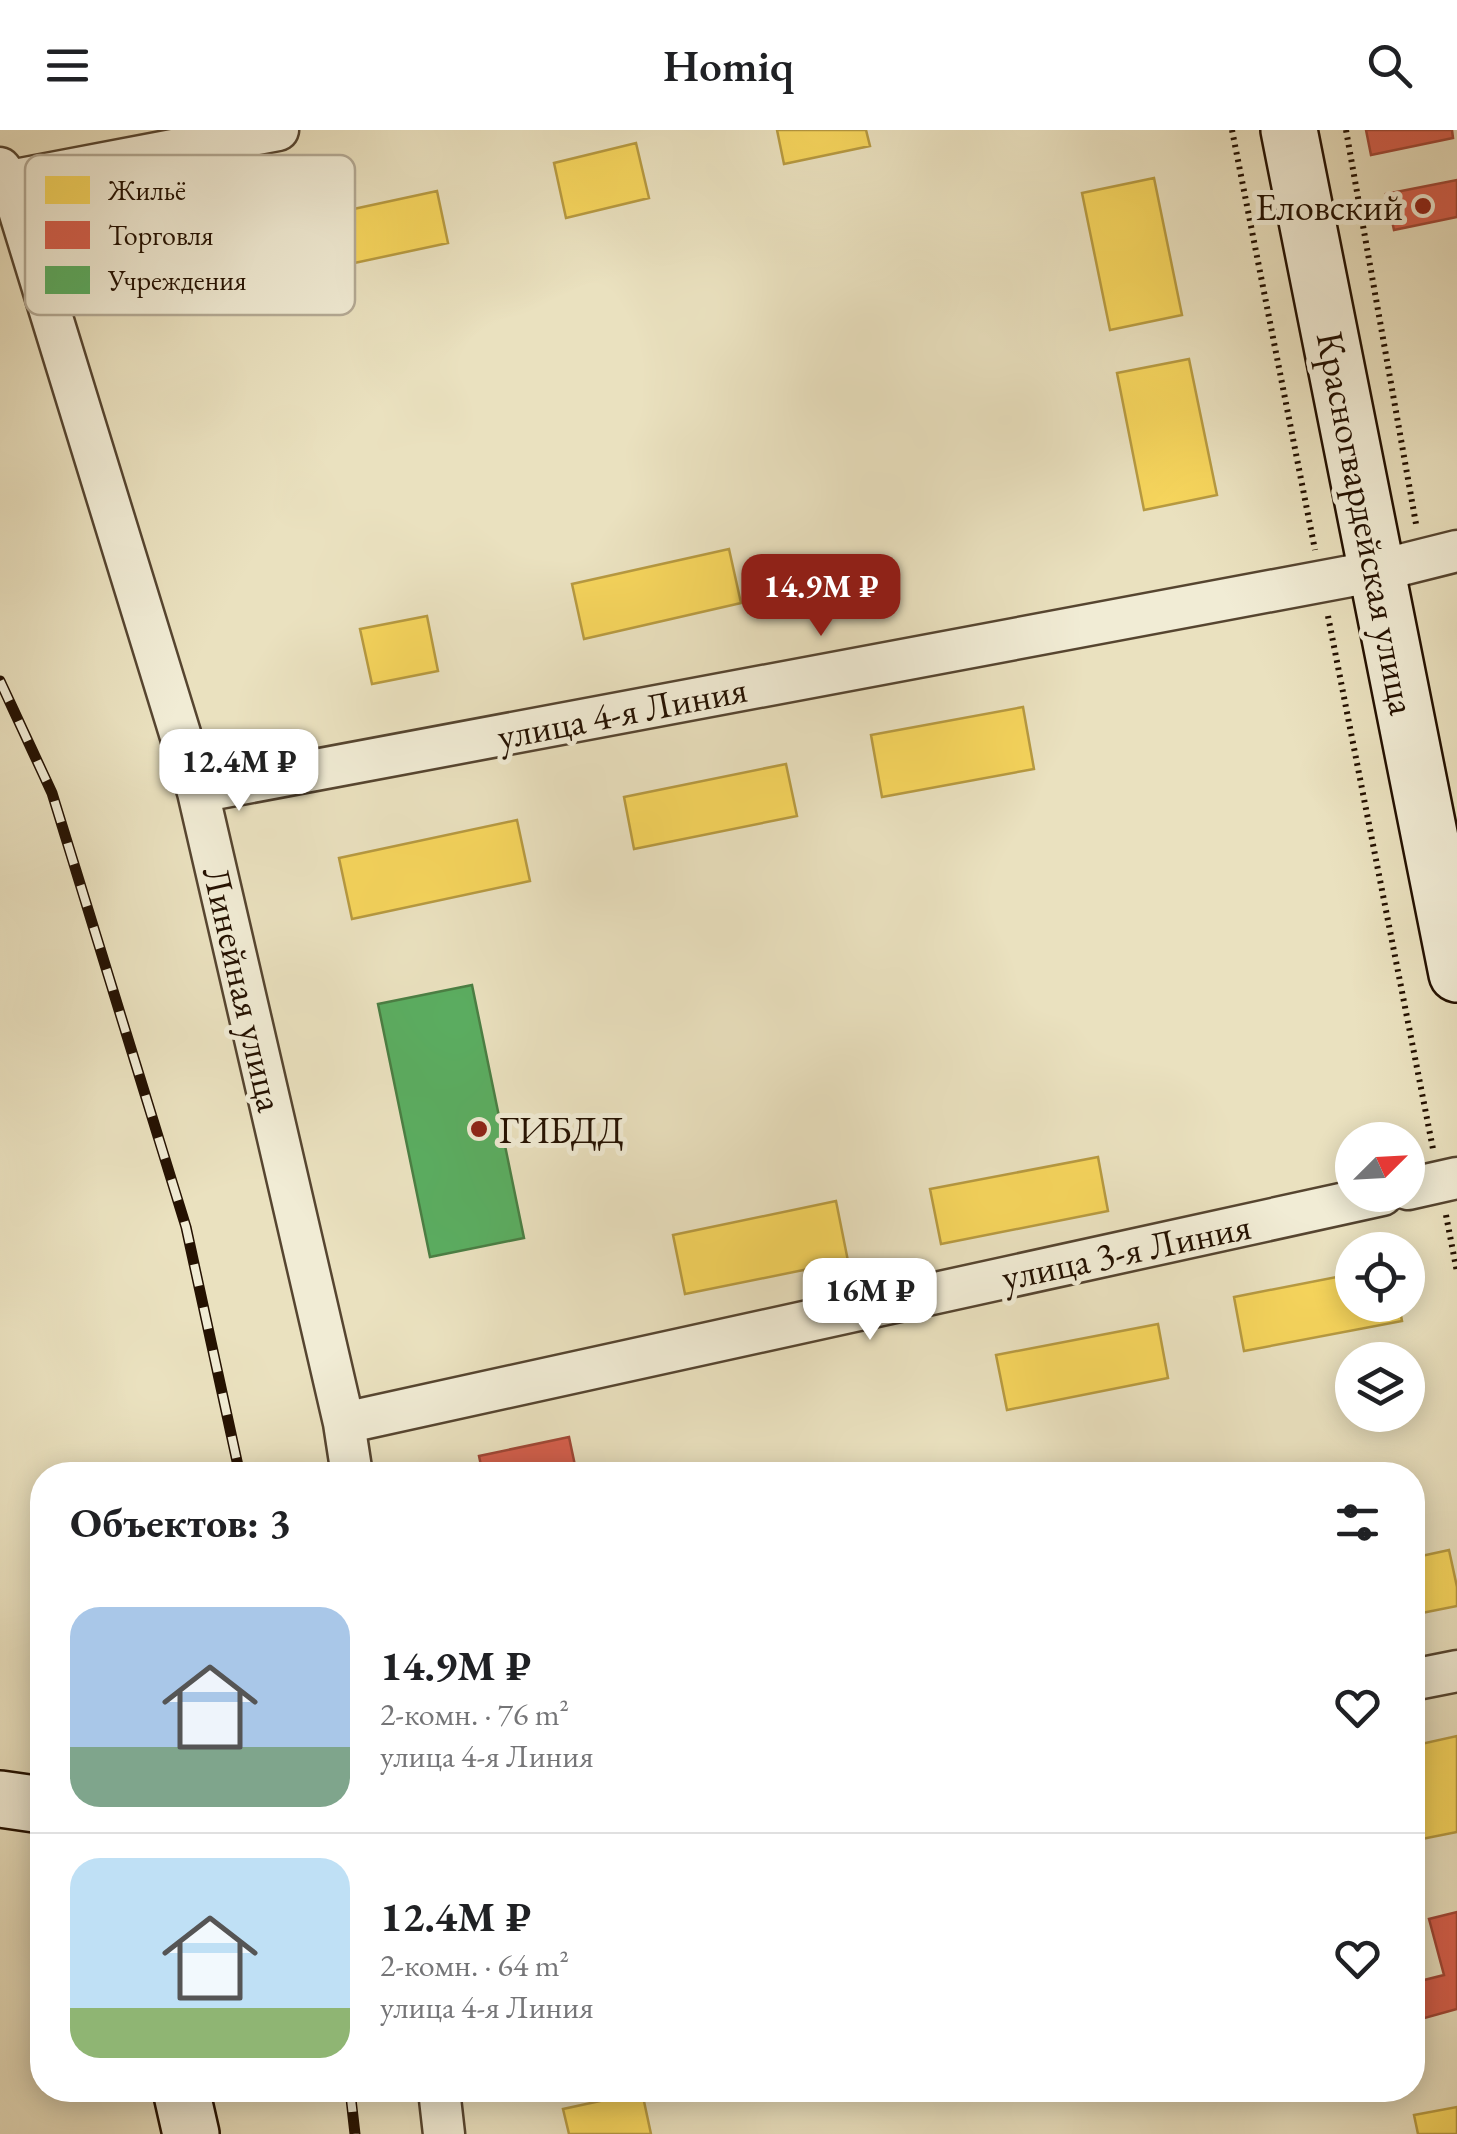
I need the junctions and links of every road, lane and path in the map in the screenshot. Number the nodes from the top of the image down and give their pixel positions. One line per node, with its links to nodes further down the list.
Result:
1 (278, 130): 5 (street)
2 (1232, 130): 10 (path)
3 (1289, 130): 9 (main road, Красногвардейская улица)
4 (1346, 130): 9 (path)
5 (123, 155)
6 (5, 174): 7 (street, Линейная улица)
7 (25, 238)
8 (49, 315): 11 (street, Линейная улица)
9 (1419, 560): 10 (street, улица 4-я Линия); 12 (main road, Красногвардейская улица)
10 (1321, 581): 11 (street, улица 4-я Линия); 13 (path)
11 (198, 792): 16 (street, Линейная улица)
12 (1457, 974)
13 (1435, 1183): 15 (path)
14 (1335, 1205): 16 (street, улица 3-я Линия)
15 (1457, 1272)
16 (344, 1423): 17 (street, Линейная улица)
17 (350, 1462)
18 (1457, 1671): 19 (street)
19 (1425, 1677)
20 (183, 2102): 22 (main road)
21 (440, 2102): 23 (street)
22 (191, 2134)
23 (444, 2134)

